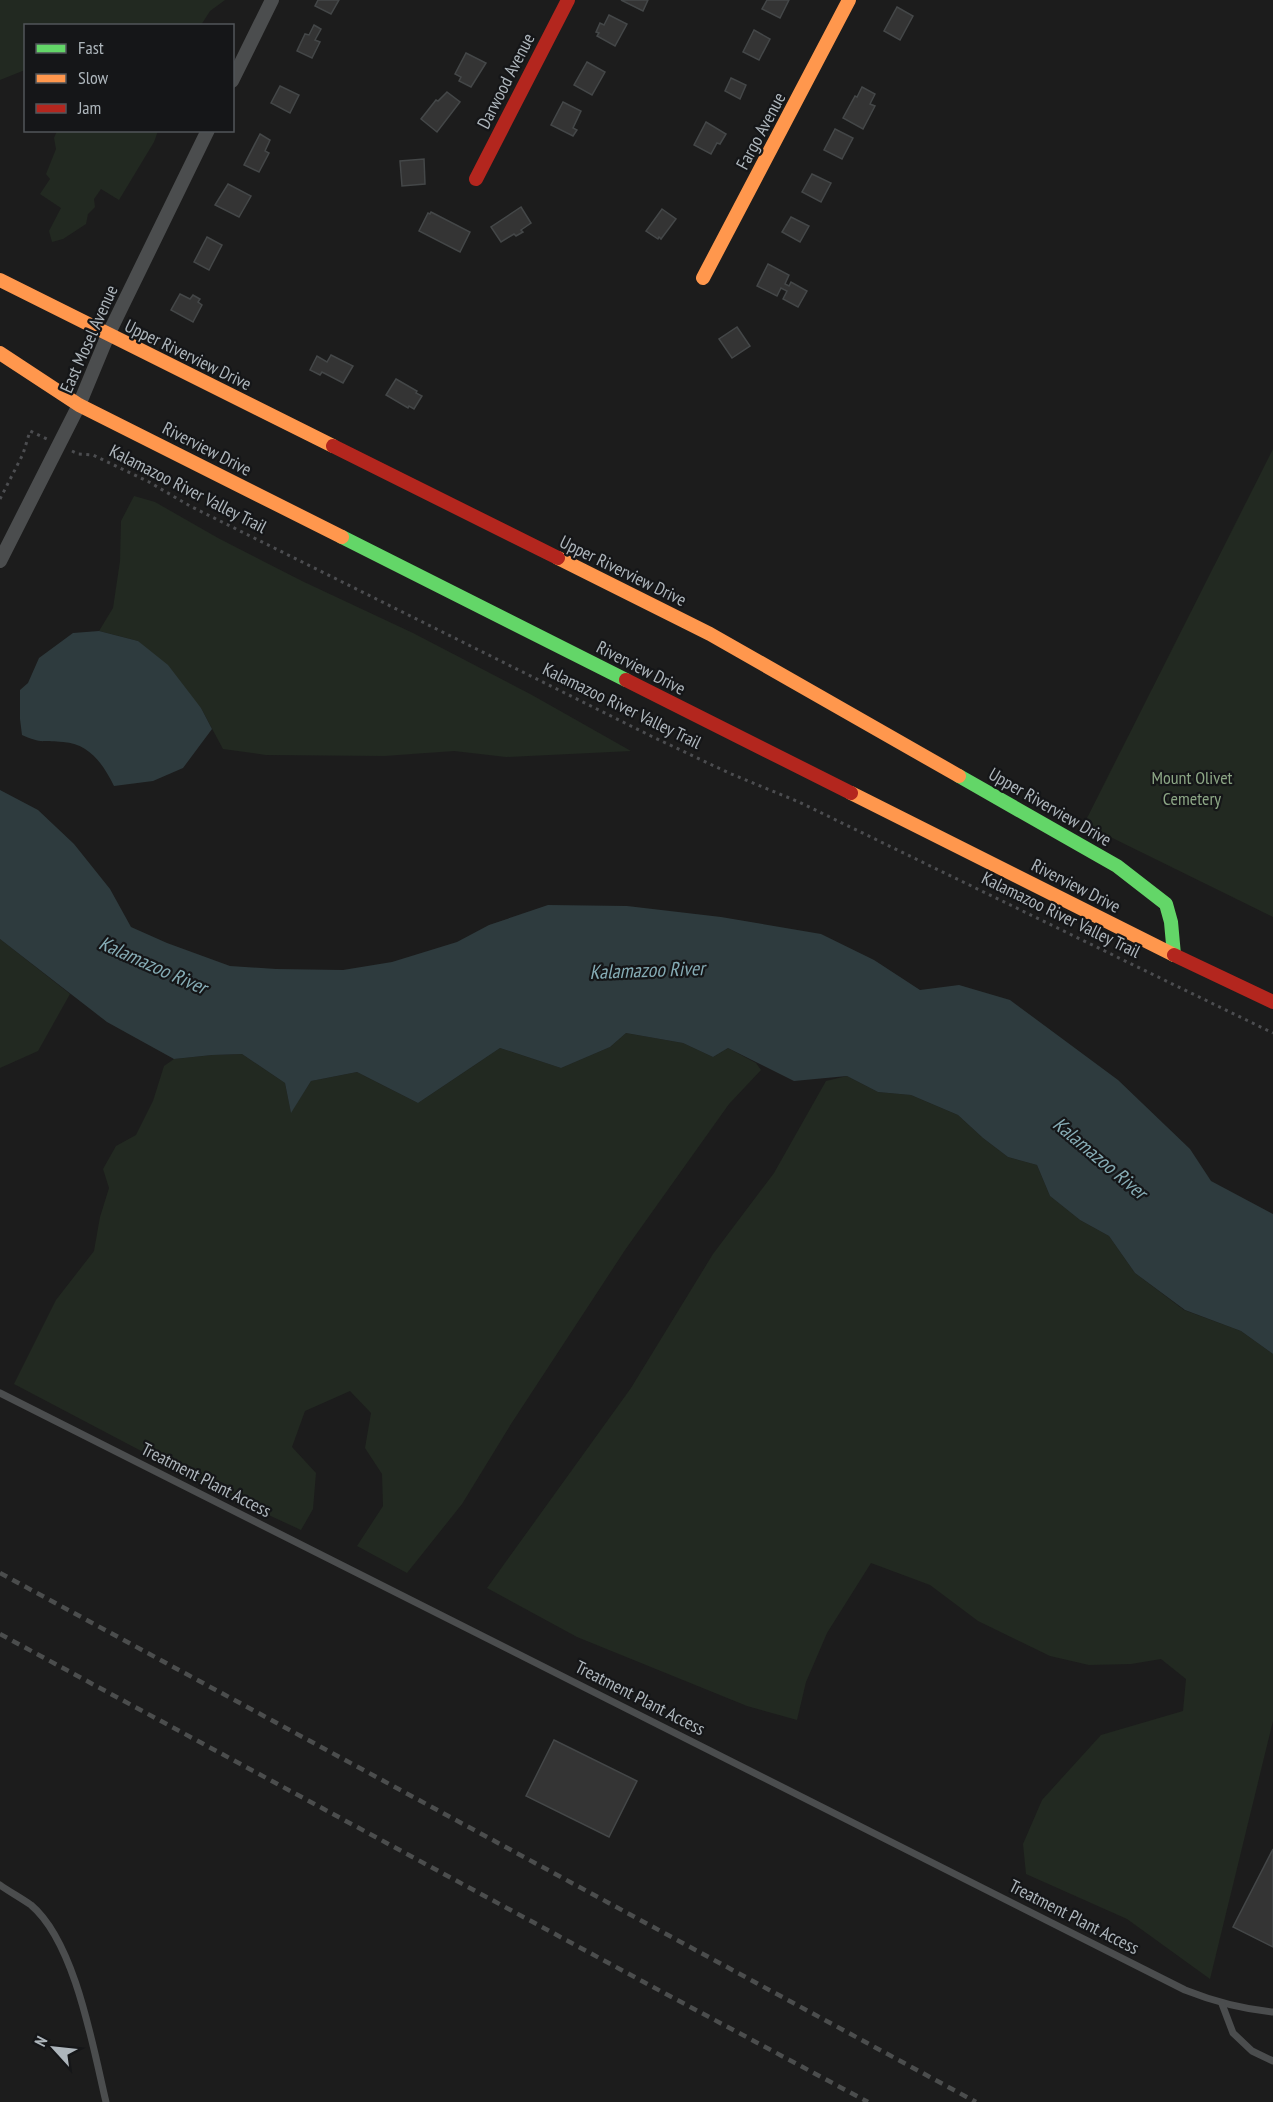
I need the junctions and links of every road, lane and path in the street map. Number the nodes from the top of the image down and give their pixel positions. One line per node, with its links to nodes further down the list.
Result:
1 (272, 0): 4 (street)
2 (568, 0): 6 (street, Darwood Avenue)
3 (849, 0): 7 (street, Fargo Avenue)
4 (234, 77)
5 (207, 132): 9 (street, East Mosel Avenue)
6 (476, 179)
7 (703, 278)
8 (0, 280): 9 (street, Upper Riverview Drive)
9 (108, 335): 11 (street, East Mosel Avenue); 15 (street, Upper Riverview Drive)
10 (0, 353): 11 (street, Riverview Drive)
11 (79, 405): 12 (street, East Mosel Avenue); 15 (street, Riverview Drive)
12 (59, 444): 13 (path, Kalamazoo River Valley Trail); 14 (street, East Mosel Avenue); 17 (path, Kalamazoo River Valley Trail)
13 (0, 499)
14 (0, 561)
15 (1174, 955): 16 (street, Riverview Drive)
16 (1273, 1002)
17 (1273, 1033)
18 (0, 1393): 20 (lane, Treatment Plant Access)
19 (0, 1885): 23 (lane)
20 (1222, 2004): 21 (lane, Treatment Plant Access); 22 (lane)
21 (1273, 2012)
22 (1273, 2061)
23 (106, 2102)

